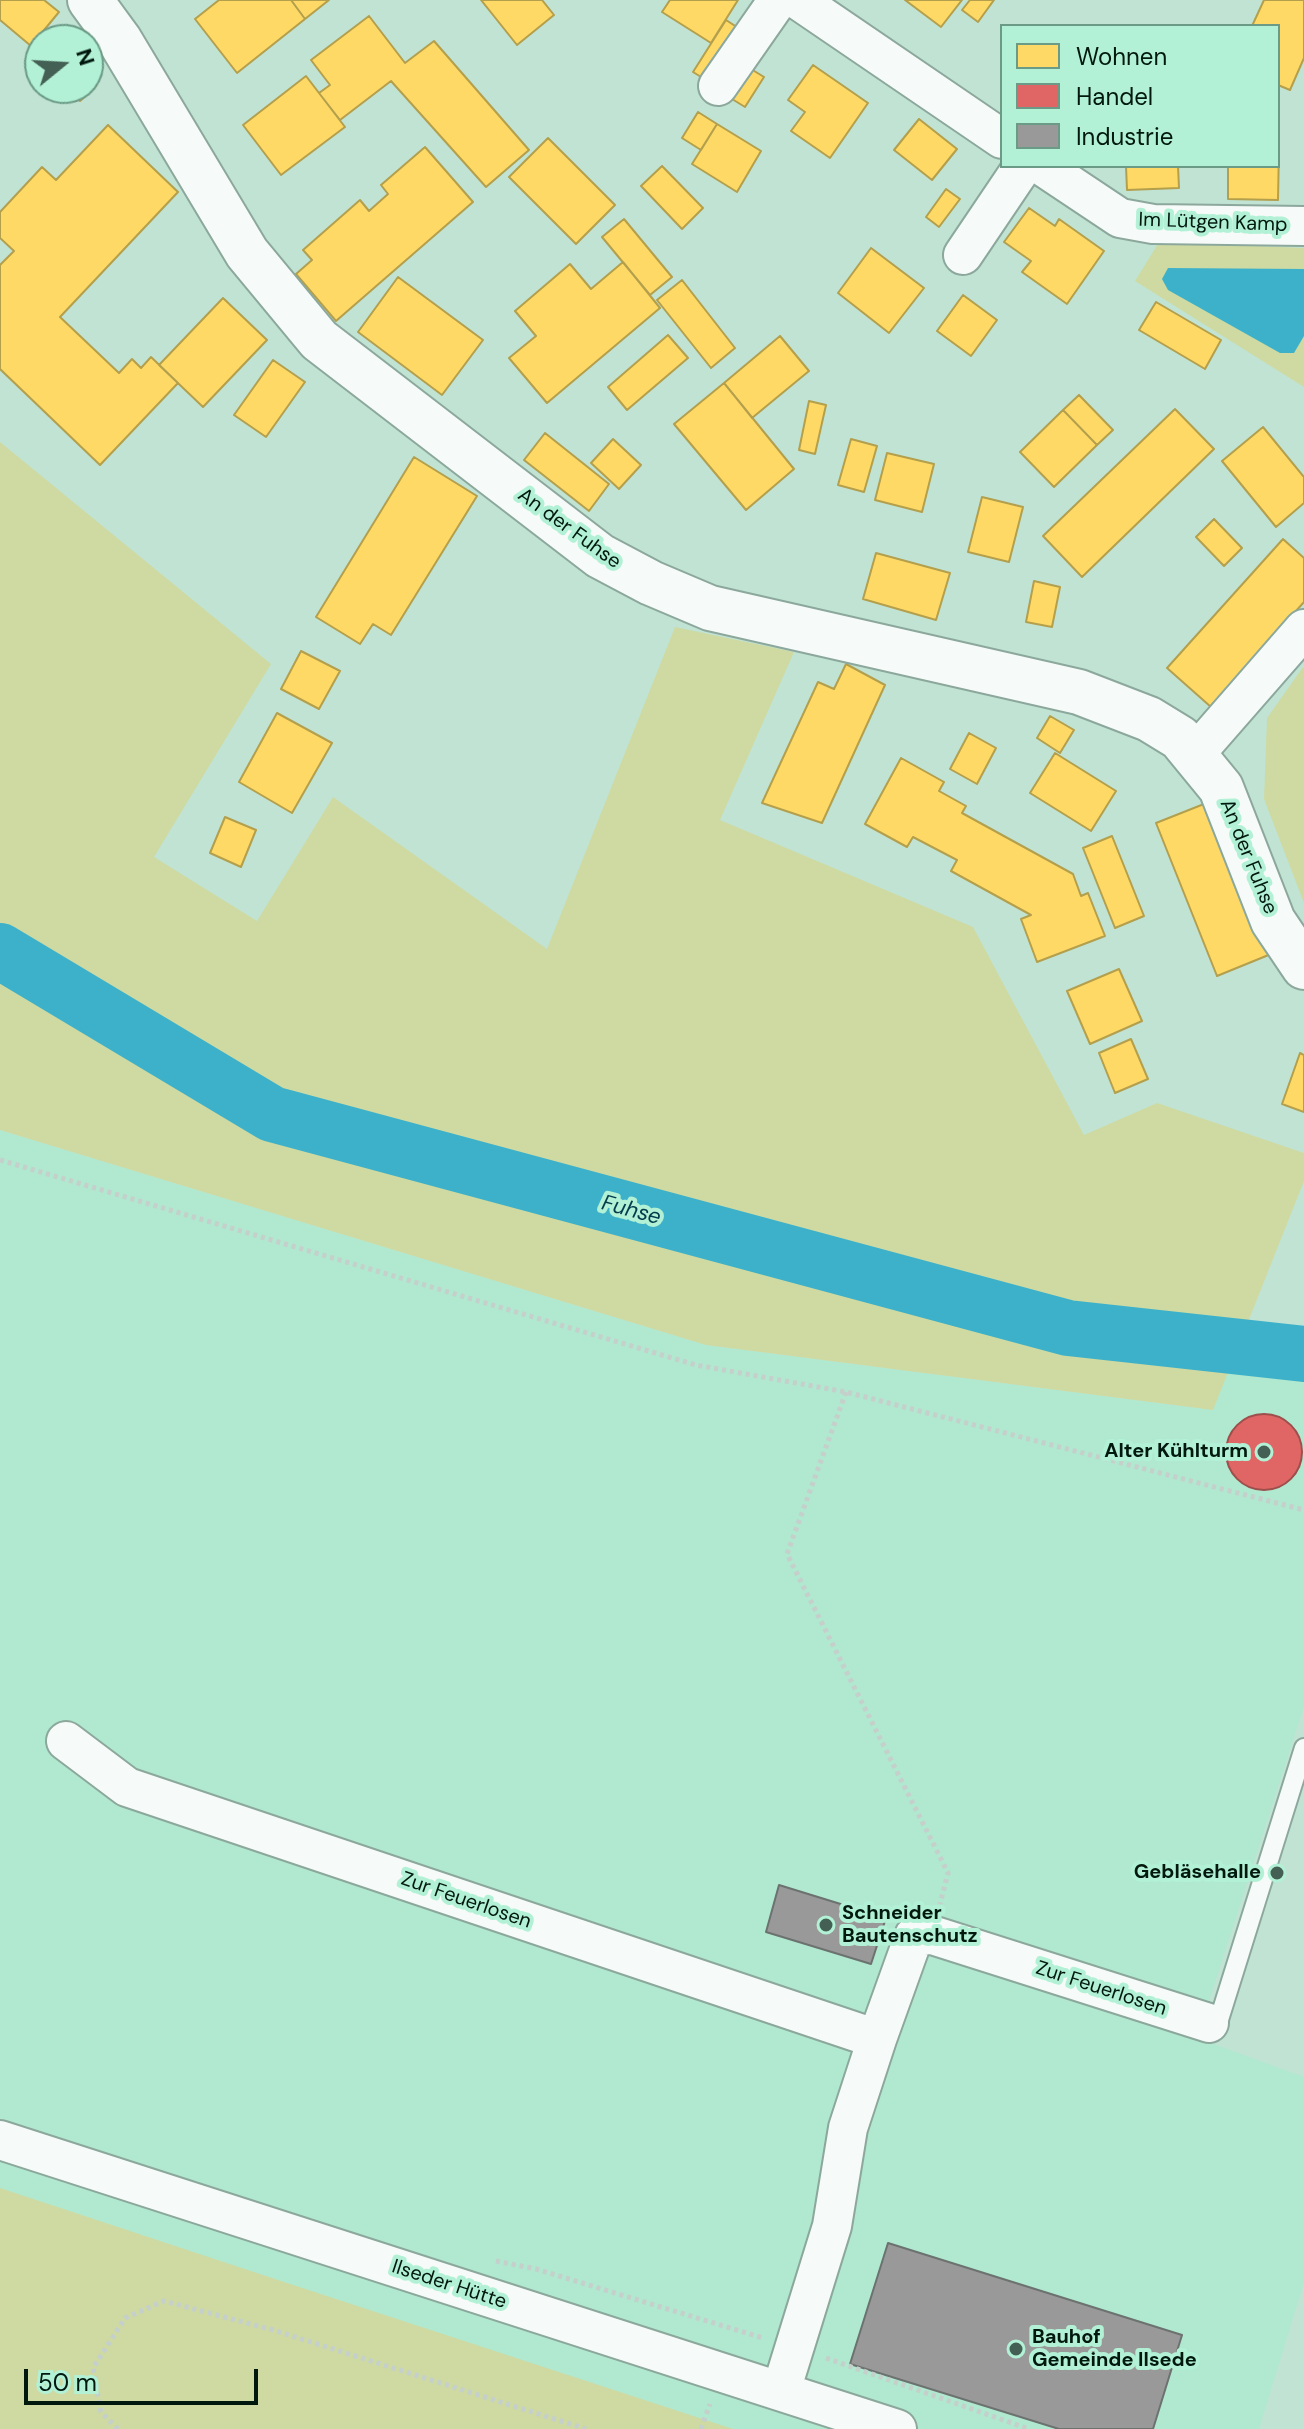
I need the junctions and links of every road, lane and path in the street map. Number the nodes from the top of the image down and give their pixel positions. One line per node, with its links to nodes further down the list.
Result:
1 (90, 0): 11 (street, An der Fuhse)
2 (778, 0): 4 (street)
3 (798, 0): 5 (street)
4 (718, 86)
5 (1000, 138)
6 (1022, 168): 9 (street)
7 (1045, 168): 8 (street, Im Lütgen Kamp)
8 (1304, 226)
9 (963, 255)
10 (1304, 629): 11 (street)
11 (1195, 754): 12 (street, An der Fuhse)
12 (1304, 967)
13 (0, 1160): 14 (path)
14 (846, 1392): 15 (path); 18 (path)
15 (1304, 1510)
16 (66, 1741): 20 (street, Zur Feuerlosen)
17 (1304, 1748): 19 (lane)
18 (932, 1935): 19 (street, Zur Feuerlosen); 20 (street)
19 (1209, 2023)
20 (877, 2039): 22 (street)
21 (0, 2140): 22 (street, Ilseder Hütte)
22 (781, 2391): 27 (street, Ilseder Hütte)
23 (706, 2414): 26 (path)
24 (118, 2429): 25 (path)
25 (586, 2429)
26 (701, 2429)
27 (897, 2429)

